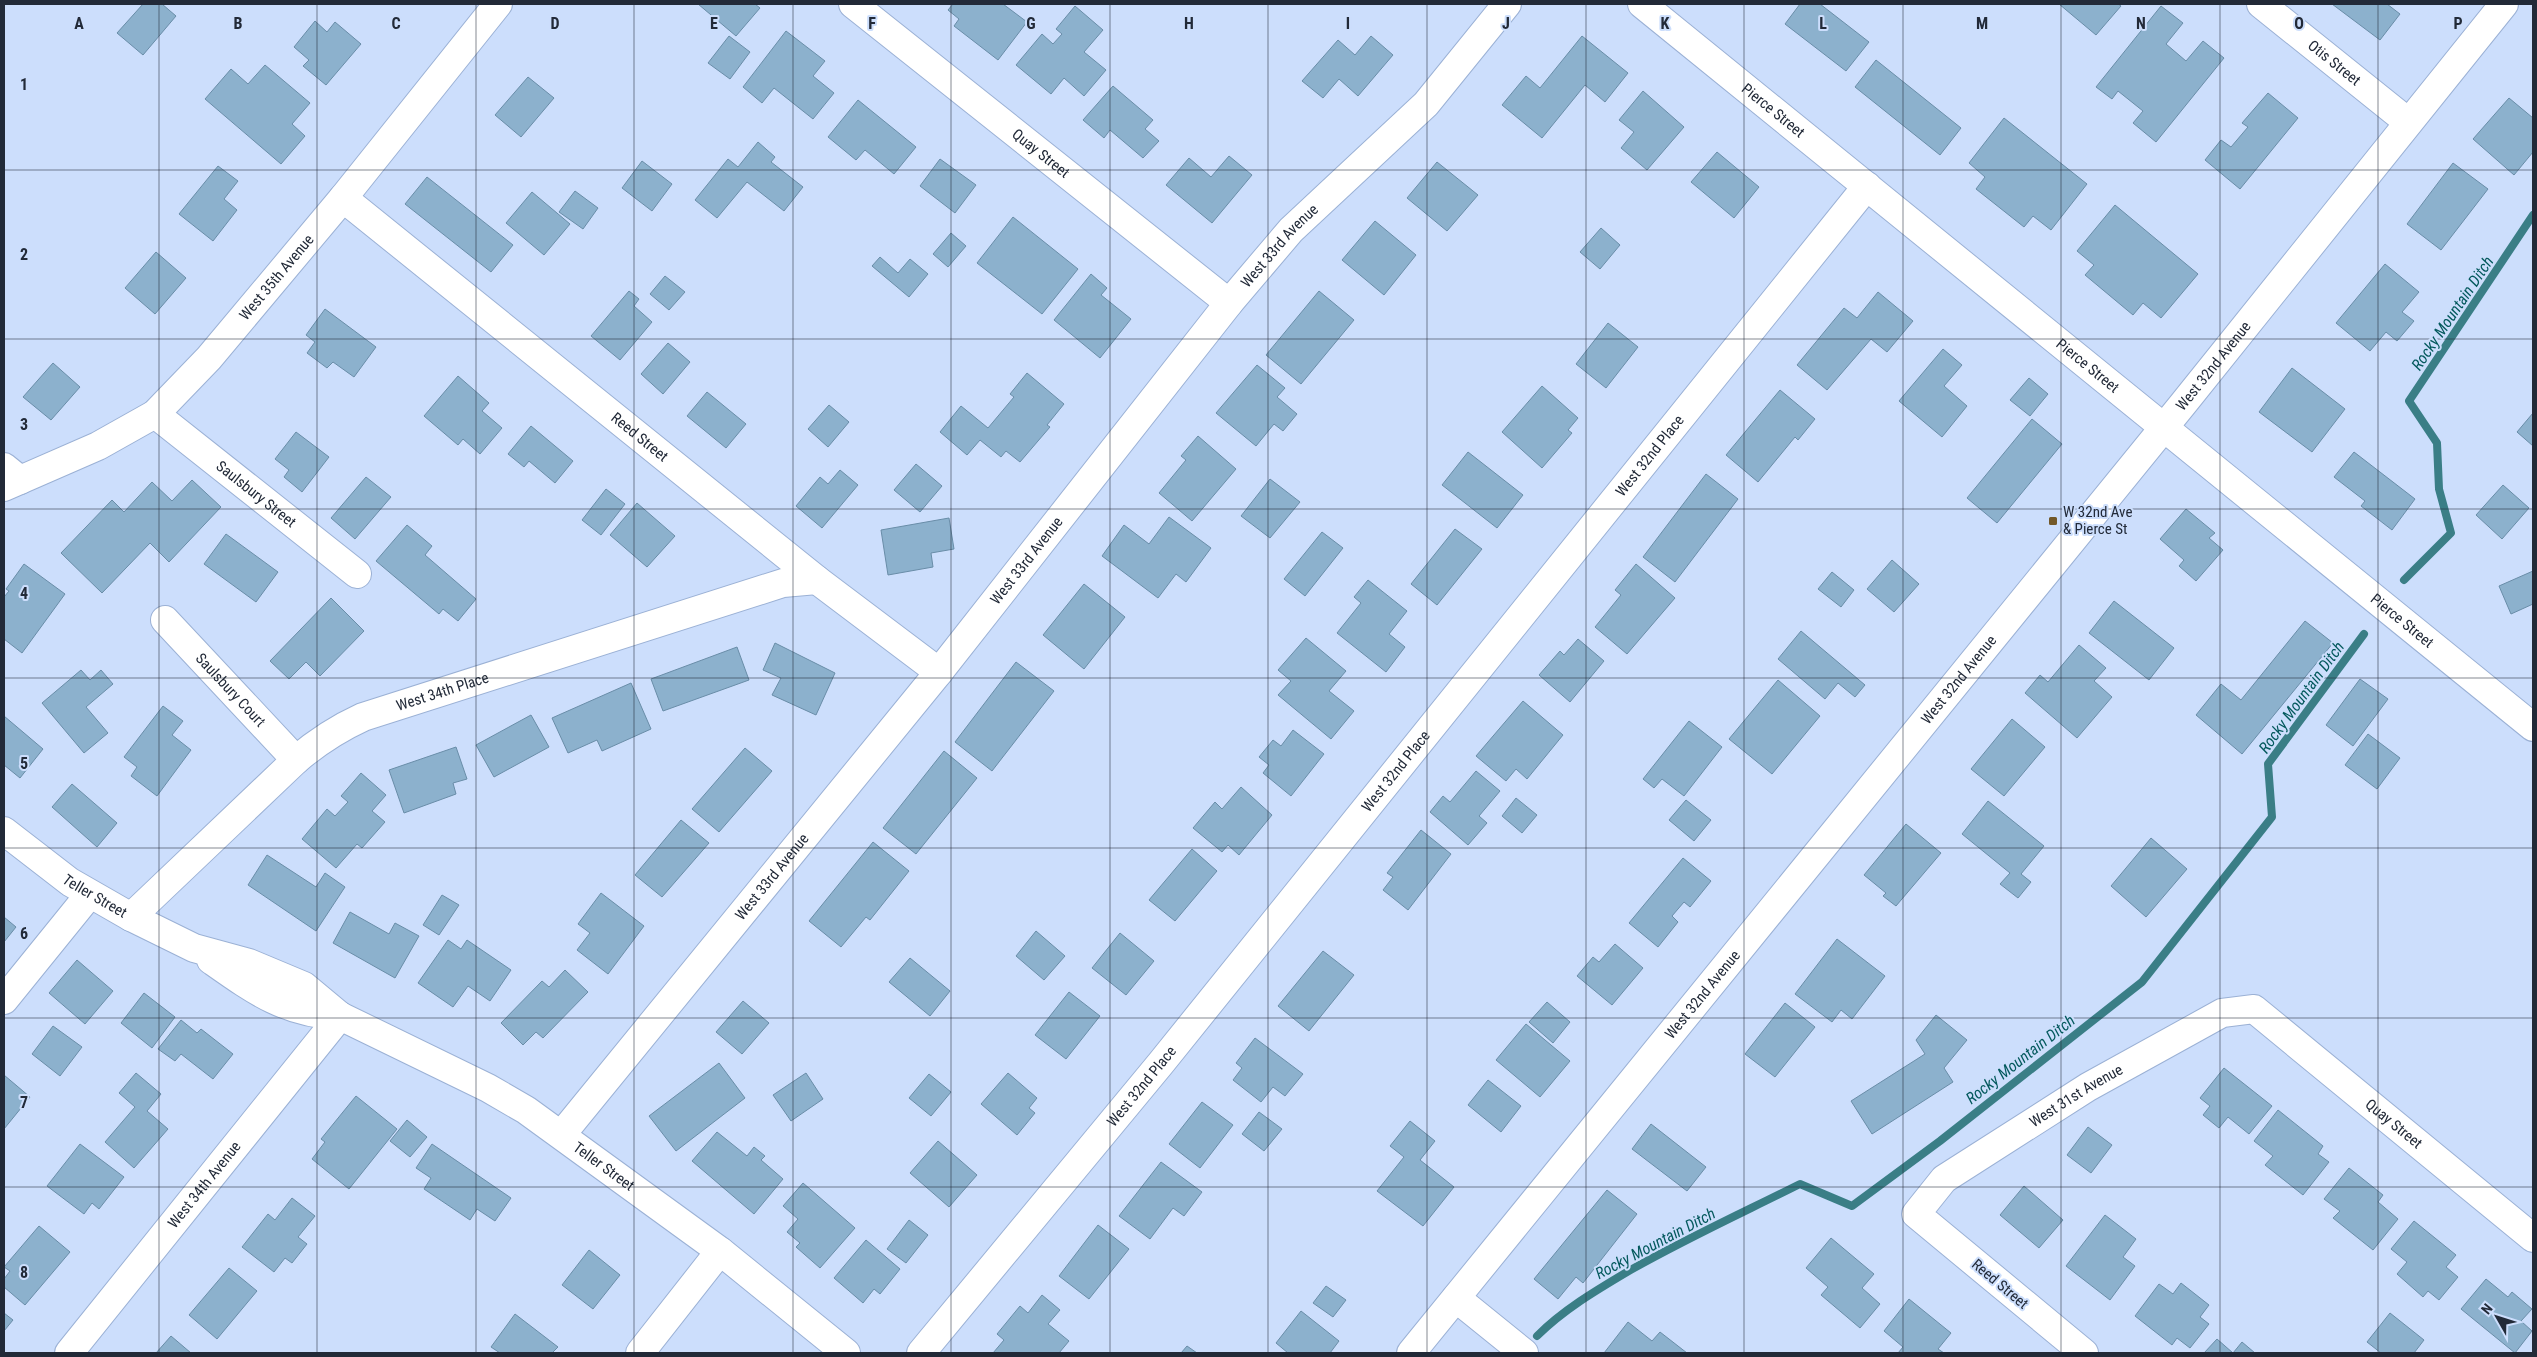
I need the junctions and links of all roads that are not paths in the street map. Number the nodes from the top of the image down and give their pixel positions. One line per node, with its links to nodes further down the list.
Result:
1 (498, 4): 9 (street, West 35th Avenue)
2 (853, 4): 10 (street, Quay Street)
3 (1507, 4): 10 (street, West 33rd Avenue)
4 (1642, 4): 8 (street, Pierce Street)
5 (2261, 4): 7 (street, Otis Street)
6 (2504, 4): 7 (street, West 32nd Avenue)
7 (2408, 122): 12 (street, West 32nd Avenue)
8 (1866, 186): 12 (street, Pierce Street); 34 (street, West 32nd Place)
9 (343, 198): 11 (street, West 35th Avenue); 15 (street, Reed Street)
10 (1230, 303): 17 (street, West 33rd Avenue)
11 (155, 414): 13 (street, West 35th Avenue); 14 (street, Saulsbury Street)
12 (2164, 427): 18 (street, Pierce Street); 30 (street, West 32nd Avenue)
13 (9, 478)
14 (357, 574)
15 (817, 580): 17 (street, Reed Street); 19 (street, West 34th Place)
16 (165, 620): 19 (street, Saulsbury Court)
17 (939, 672): 26 (street, West 33rd Avenue)
18 (2533, 727)
19 (296, 760): 22 (street, West 34th Place)
20 (4, 831): 21 (street, Teller Street)
21 (89, 894): 22 (street, Teller Street); 23 (street)
22 (131, 917): 25 (street, Teller Street)
23 (4, 1000)
24 (2254, 1009): 27 (street, West 31st Avenue); 28 (street, Quay Street)
25 (340, 1016): 26 (street, Teller Street); 31 (street, West 34th Avenue)
26 (562, 1134): 29 (street, Teller Street)
27 (1916, 1214): 37 (street, Reed Street)
28 (2533, 1238)
29 (720, 1252): 32 (street); 33 (street, Teller Street)
30 (1456, 1298): 35 (street, West 32nd Avenue); 36 (street)
31 (69, 1353)
32 (640, 1353)
33 (846, 1353)
34 (921, 1353)
35 (1411, 1353)
36 (1524, 1353)
37 (2084, 1353)

